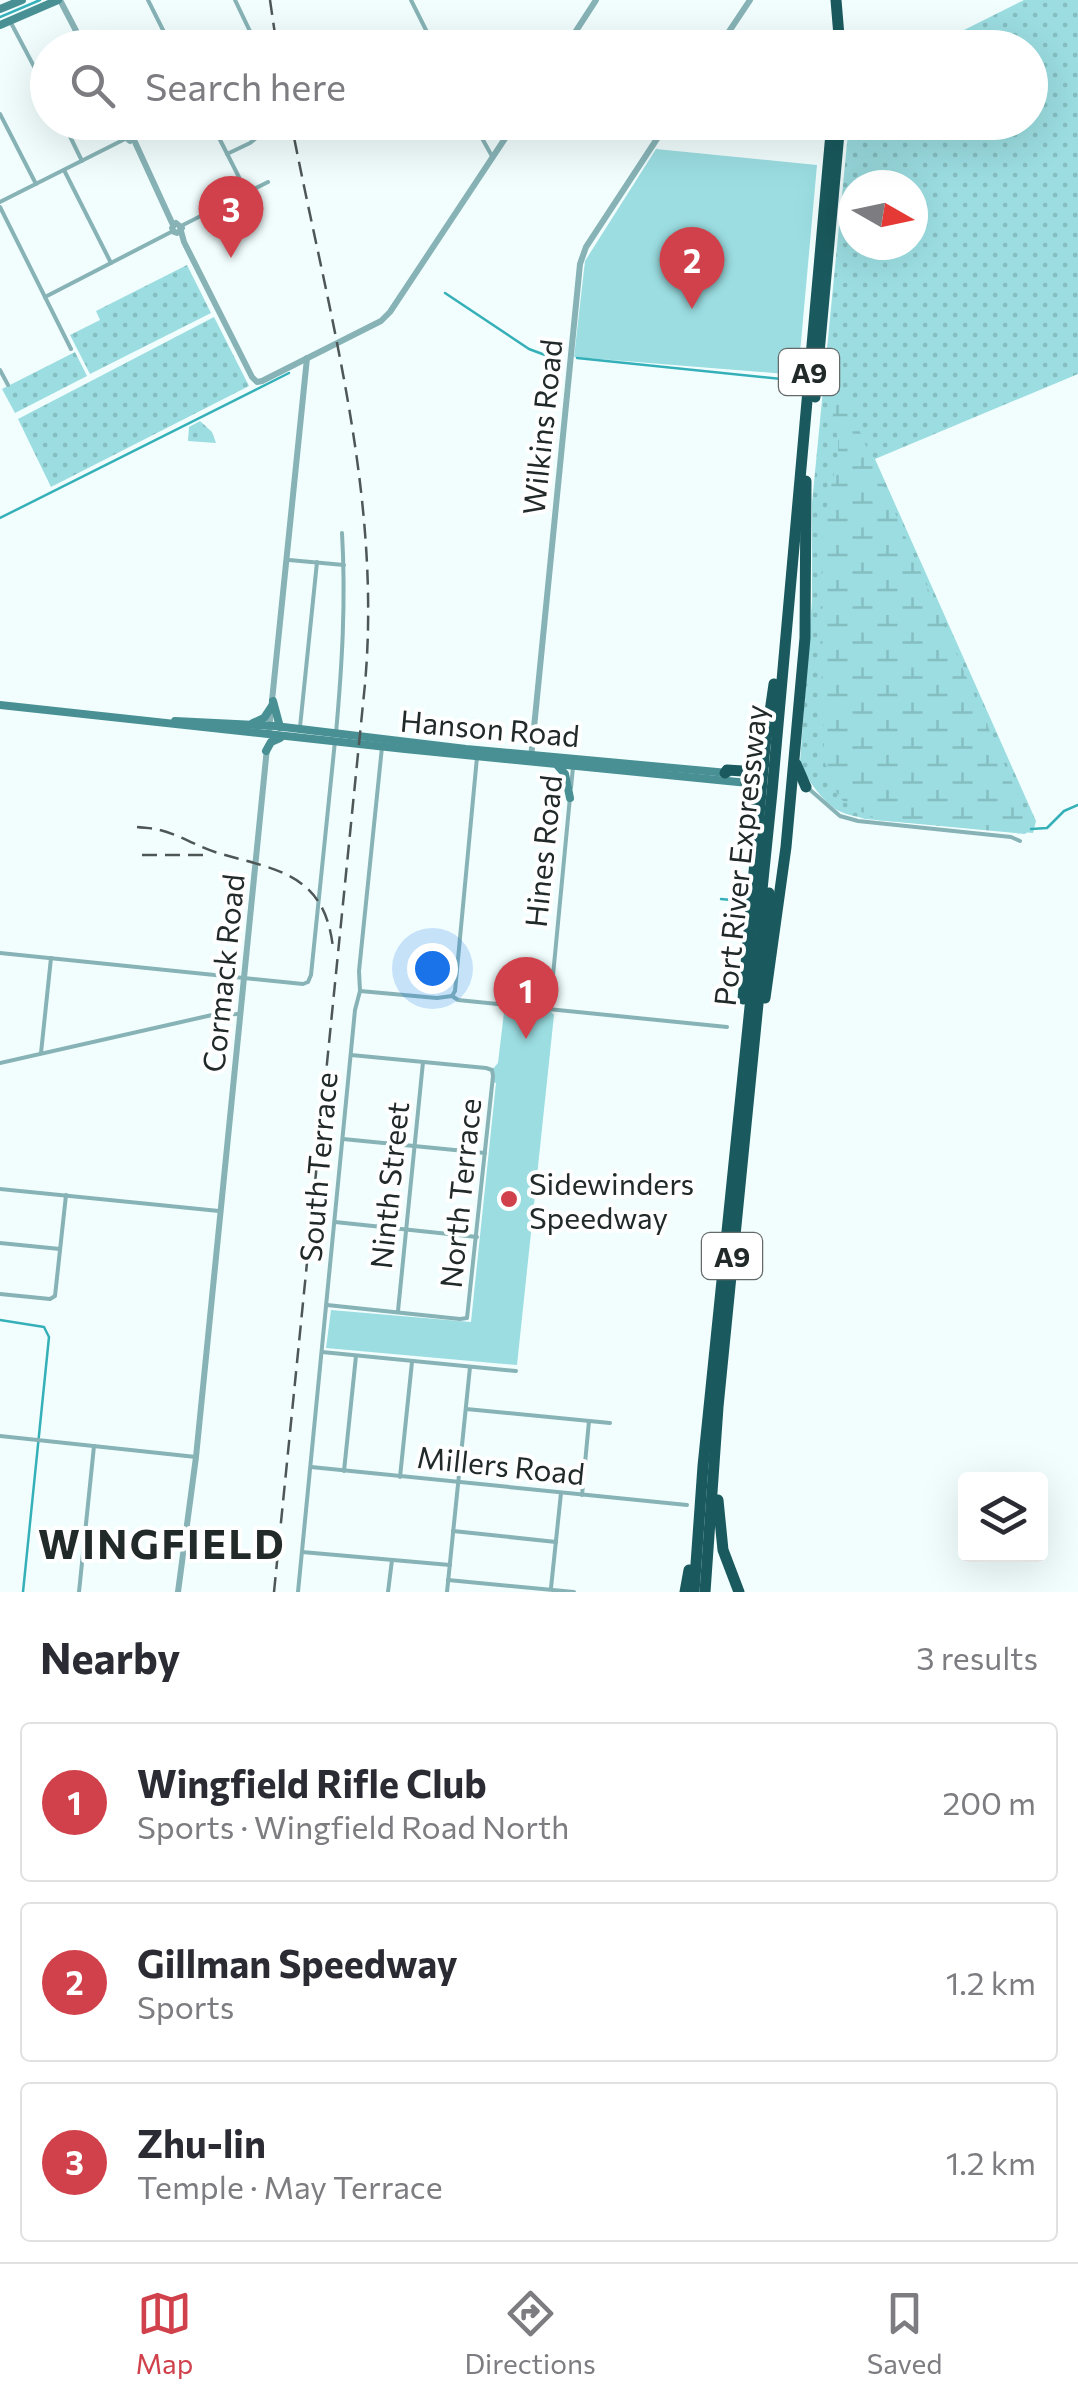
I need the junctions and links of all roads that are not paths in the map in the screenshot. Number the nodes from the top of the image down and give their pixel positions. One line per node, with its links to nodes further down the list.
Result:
1 (22, 0): 10 (main road)
2 (59, 0): 11 (main road); 13 (street)
3 (148, 0): 14 (street)
4 (235, 0): 15 (street)
5 (411, 0): 16 (street)
6 (596, 0): 9 (street)
7 (750, 0): 18 (street)
8 (832, 0): 19 (highway)
9 (588, 4): 17 (street)
10 (4, 5)
11 (10, 21): 12 (main road); 20 (street)
12 (0, 25)
13 (75, 30)
14 (163, 30)
15 (251, 30)
16 (426, 30)
17 (575, 30)
18 (730, 30)
19 (834, 30)
20 (30, 59)
21 (0, 114): 37 (street)
22 (71, 140): 34 (street)
23 (124, 140): 34 (street)
24 (132, 140): 40 (street)
25 (220, 140): 32 (street)
26 (253, 140): 32 (street)
27 (483, 140): 33 (street)
28 (504, 140): 33 (street)
29 (656, 140): 64 (street, Wilkins Road)
30 (830, 140): 52 (highway, Port River Expressway / A9)
31 (839, 140): 47 (highway, Port River Expressway / A9)
32 (227, 154): 38 (street)
33 (493, 158): 44 (street)
34 (82, 160): 35 (street)
35 (64, 170): 37 (street); 41 (street)
36 (268, 182): 38 (street)
37 (36, 184): 39 (street)
38 (246, 193): 40 (street)
39 (0, 205): 42 (street)
40 (177, 228): 41 (street); 44 (street)
41 (111, 263): 42 (street)
42 (45, 297): 43 (street)
43 (71, 349)
44 (307, 358): 49 (street, Cormack Road)
45 (0, 370): 46 (street)
46 (8, 386)
47 (806, 481): 65 (highway); 88 (highway, Port River Expressway / A9)
48 (342, 533): 51 (street)
49 (288, 560): 50 (street); 53 (street, Cormack Road)
50 (317, 562): 51 (street); 56 (street)
51 (344, 565): 59 (street)
52 (786, 621): 69 (highway); 88 (highway, Port River Expressway / A9)
53 (272, 704): 55 (main road); 57 (street, Cormack Road); 58 (main road)
54 (0, 705): 55 (main road, Hanson Road)
55 (252, 728): 57 (main road, Hanson Road); 62 (main road)
56 (300, 729): 58 (main road, Hanson Road); 59 (main road, Hanson Road)
57 (269, 730): 58 (main road, Hanson Road); 62 (street, Cormack Road)
58 (282, 731): 59 (main road, Hanson Road); 62 (main road)
59 (335, 737): 60 (main road, Hanson Road); 61 (main road, Hanson Road); 78 (street)
60 (393, 741): 61 (main road); 63 (main road, Hanson Road)
61 (382, 746): 63 (main road, Hanson Road); 79 (street, South Terrace)
62 (266, 750): 78 (street, Cormack Road)
63 (477, 753): 64 (main road, Hanson Road); 80 (street)
64 (531, 758): 66 (main road, Hanson Road); 67 (main road, Hanson Road)
65 (794, 760): 71 (highway); 72 (highway)
66 (574, 762): 67 (main road, Hanson Road); 68 (main road, Hanson Road); 70 (main road, Hanson Road); 73 (street, Hines Road)
67 (556, 764): 73 (main road)
68 (724, 773): 69 (highway)
69 (763, 775): 70 (main road, Hanson Road); 71 (main road, Hanson Road); 74 (highway)
70 (746, 783): 74 (highway)
71 (792, 789): 72 (street, Hanson Road); 72 (highway); 88 (highway)
72 (808, 789): 75 (street, Hanson Road)
73 (570, 798): 81 (street, Hines Road)
74 (759, 822): 88 (highway)
75 (1020, 841)
76 (0, 952): 77 (street)
77 (50, 958): 78 (street); 84 (street)
78 (244, 978): 82 (street, Cormack Road)
79 (360, 991): 80 (street); 85 (street, South Terrace)
80 (452, 996): 81 (street)
81 (550, 1009): 83 (street)
82 (240, 1014): 84 (street); 94 (street, Cormack Road)
83 (728, 1027)
84 (41, 1054): 87 (street)
85 (351, 1055): 86 (street); 89 (street, South Terrace)
86 (422, 1062): 90 (street, Ninth Street); 91 (street, North Terrace)
87 (0, 1063)
88 (743, 1102): 111 (highway, Port River Expressway / A9); 115 (highway, Port River Expressway / A9)
89 (343, 1139): 90 (street); 95 (street, South Terrace)
90 (414, 1146): 91 (street); 96 (street, Ninth Street)
91 (486, 1153): 97 (street, North Terrace)
92 (0, 1188): 93 (street)
93 (66, 1195): 94 (street); 99 (street)
94 (220, 1211): 114 (street, Cormack Road)
95 (335, 1222): 96 (street); 101 (street, South Terrace)
96 (406, 1230): 97 (street); 102 (street, Ninth Street)
97 (477, 1237): 102 (street, North Terrace)
98 (0, 1243): 99 (street)
99 (60, 1249): 100 (street)
100 (0, 1294)
101 (327, 1306): 102 (street); 103 (street, South Terrace)
102 (398, 1313)
103 (322, 1352): 104 (street); 116 (street, South Terrace)
104 (356, 1356): 105 (street); 117 (street)
105 (412, 1361): 106 (street); 118 (street)
106 (470, 1367): 107 (street); 108 (street)
107 (516, 1371)
108 (466, 1409): 109 (street); 119 (street)
109 (589, 1422): 110 (street); 121 (street)
110 (610, 1424)
111 (716, 1428): 138 (highway, Port River Expressway / A9); 139 (highway)
112 (0, 1436): 113 (street)
113 (94, 1446): 114 (street); 130 (street)
114 (196, 1457): 131 (street, Cormack Road)
115 (703, 1466): 136 (highway); 137 (highway, Port River Expressway / A9)
116 (310, 1468): 117 (street, Millers Road); 125 (street, South Terrace)
117 (344, 1471): 118 (street, Millers Road)
118 (400, 1477): 119 (street, Millers Road)
119 (458, 1482): 120 (street, Millers Road); 123 (street)
120 (561, 1493): 121 (street, Millers Road); 124 (street)
121 (582, 1495): 122 (street, Millers Road)
122 (686, 1505)
123 (453, 1531): 124 (street); 127 (street)
124 (556, 1542): 129 (street)
125 (302, 1552): 126 (street); 132 (street, South Terrace)
126 (392, 1560): 127 (street); 133 (street)
127 (450, 1565): 128 (street)
128 (448, 1580): 129 (street); 134 (street)
129 (551, 1590): 135 (street)
130 (79, 1592)
131 (178, 1592)
132 (298, 1592)
133 (388, 1592)
134 (447, 1592)
135 (574, 1592)
136 (685, 1592)
137 (694, 1592)
138 (705, 1592)
139 (739, 1592)

